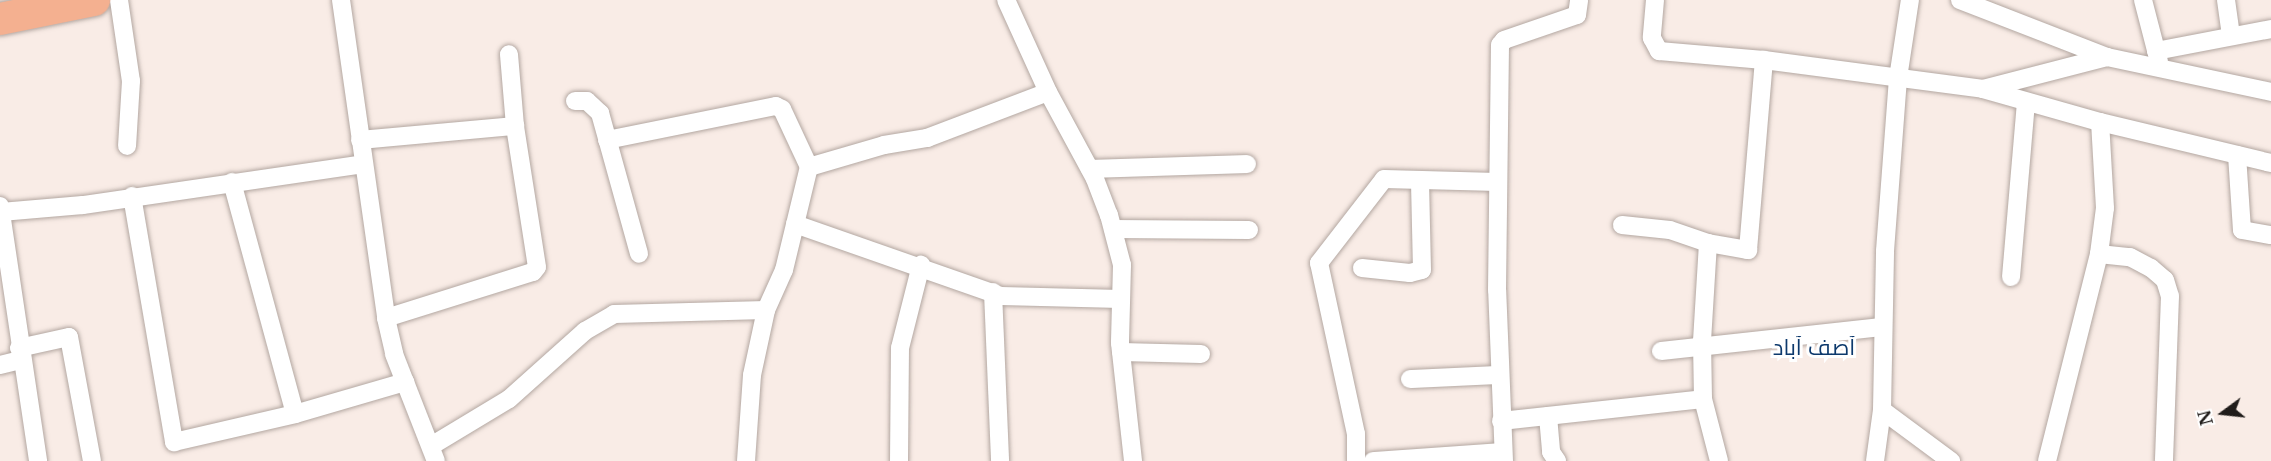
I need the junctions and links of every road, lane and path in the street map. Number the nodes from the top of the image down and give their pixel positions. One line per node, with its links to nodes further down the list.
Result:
1 (94, 0): 11 (highway)
2 (119, 0): 29 (street)
3 (341, 0): 27 (street)
4 (1006, 0): 21 (street)
5 (1579, 0): 38 (street)
6 (1655, 0): 17 (street)
7 (1910, 0): 19 (street)
8 (1960, 0): 16 (street)
9 (2143, 0): 14 (street)
10 (2226, 0): 13 (street)
11 (0, 19)
12 (2271, 29): 13 (street)
13 (2231, 35): 14 (street)
14 (2156, 51): 18 (street)
15 (508, 54): 26 (street)
16 (2107, 57): 18 (street); 20 (street)
17 (1764, 60): 19 (street); 47 (street)
18 (2162, 69): 22 (street)
19 (1899, 78): 20 (street); 57 (street)
20 (1983, 89): 24 (street)
21 (1048, 92): 34 (street); 35 (street)
22 (2271, 92)
23 (575, 101): 28 (street)
24 (2026, 103): 25 (street); 52 (street)
25 (2100, 122): 30 (street); 49 (street)
26 (515, 126): 27 (street); 56 (street)
27 (360, 140): 32 (street)
28 (607, 140): 34 (street); 48 (street)
29 (127, 147)
30 (2237, 155): 31 (street); 46 (street)
31 (2271, 163)
32 (363, 164): 37 (street); 56 (street)
33 (1247, 164): 35 (street)
34 (809, 167): 42 (street)
35 (1090, 169): 44 (street)
36 (1420, 180): 38 (street); 51 (street); 80 (street)
37 (232, 182): 39 (street); 69 (street)
38 (1498, 182): 64 (street)
39 (132, 196): 41 (street); 69 (street)
40 (0, 206): 41 (street)
41 (1, 212): 61 (street)
42 (795, 224): 50 (street); 55 (street)
43 (1622, 225): 47 (street)
44 (1113, 229): 45 (street); 54 (street)
45 (1249, 230)
46 (2271, 235)
47 (1708, 243): 58 (street)
48 (639, 254)
49 (2099, 254): 86 (street); 87 (street)
50 (921, 265): 53 (street); 77 (street)
51 (1362, 268)
52 (2011, 277)
53 (993, 292): 54 (street); 78 (street)
54 (1121, 298): 60 (street)
55 (766, 310): 72 (street); 76 (street)
56 (386, 318): 66 (street)
57 (1882, 327): 58 (street); 68 (street)
58 (1702, 345): 59 (street); 67 (street)
59 (1661, 351)
60 (1121, 352): 62 (street); 79 (street)
61 (20, 354): 63 (street); 74 (street); 75 (street)
62 (1201, 354)
63 (0, 365)
64 (1499, 375): 65 (street); 71 (street)
65 (1410, 379)
66 (405, 382): 69 (street); 72 (street)
67 (1703, 399): 70 (street); 83 (street)
68 (1882, 410): 84 (street); 85 (street)
69 (295, 414)
70 (1548, 416): 71 (street); 82 (street)
71 (1501, 421): 73 (street)
72 (433, 454)
73 (1503, 457): 81 (street)
74 (38, 461)
75 (92, 461)
76 (746, 461)
77 (899, 461)
78 (999, 461)
79 (1133, 461)
80 (1356, 461)
81 (1373, 461)
82 (1557, 461)
83 (1719, 461)
84 (1875, 461)
85 (1952, 461)
86 (2047, 461)
87 (2164, 461)

